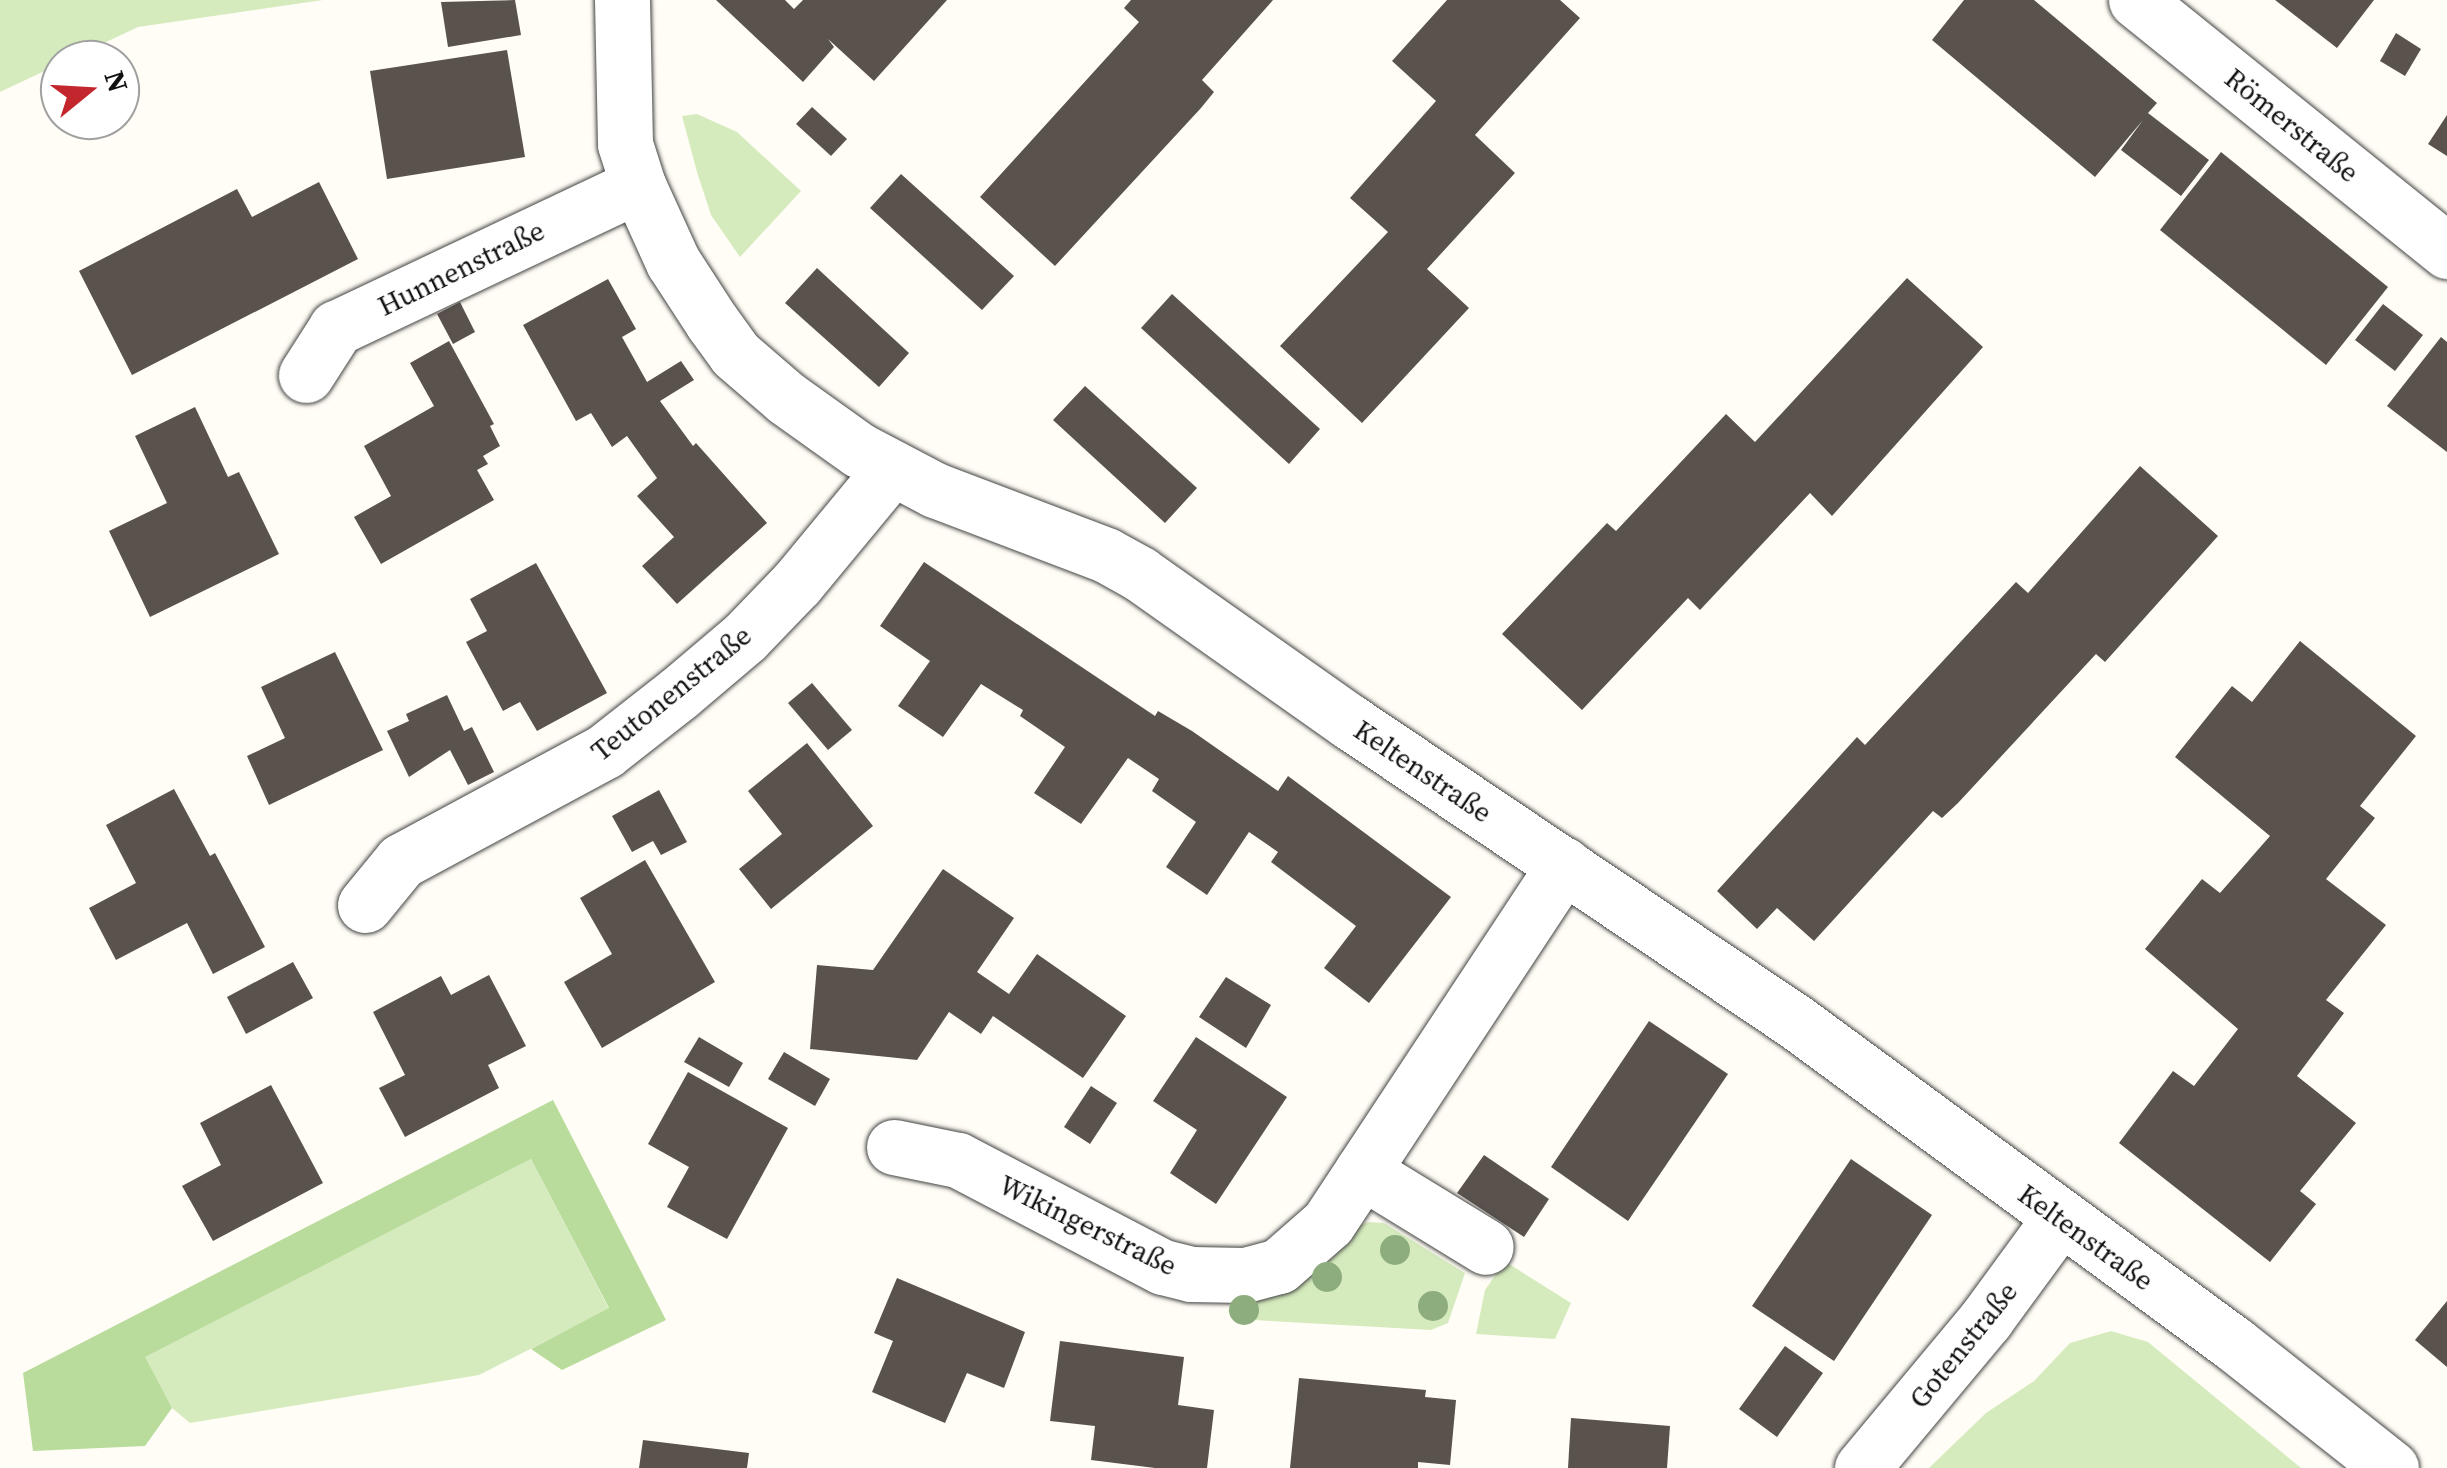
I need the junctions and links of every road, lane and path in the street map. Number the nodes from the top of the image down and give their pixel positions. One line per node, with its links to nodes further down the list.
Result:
1 (622, 0): 3 (street, Keltenstraße)
2 (2136, 0): 4 (street, Römerstraße)
3 (638, 185): 5 (street, Hunnenstraße); 6 (street, Keltenstraße)
4 (2447, 251)
5 (306, 375)
6 (892, 468): 7 (street, Keltenstraße); 8 (street, Teutonenstraße)
7 (1564, 865): 10 (street, Wikingerstraße); 11 (street, Keltenstraße)
8 (365, 905)
9 (894, 1147): 10 (street, Wikingerstraße)
10 (1362, 1171): 12 (street)
11 (2060, 1218): 13 (street, Gotenstraße); 14 (street, Keltenstraße)
12 (1486, 1247)
13 (1862, 1468)
14 (2391, 1468)

